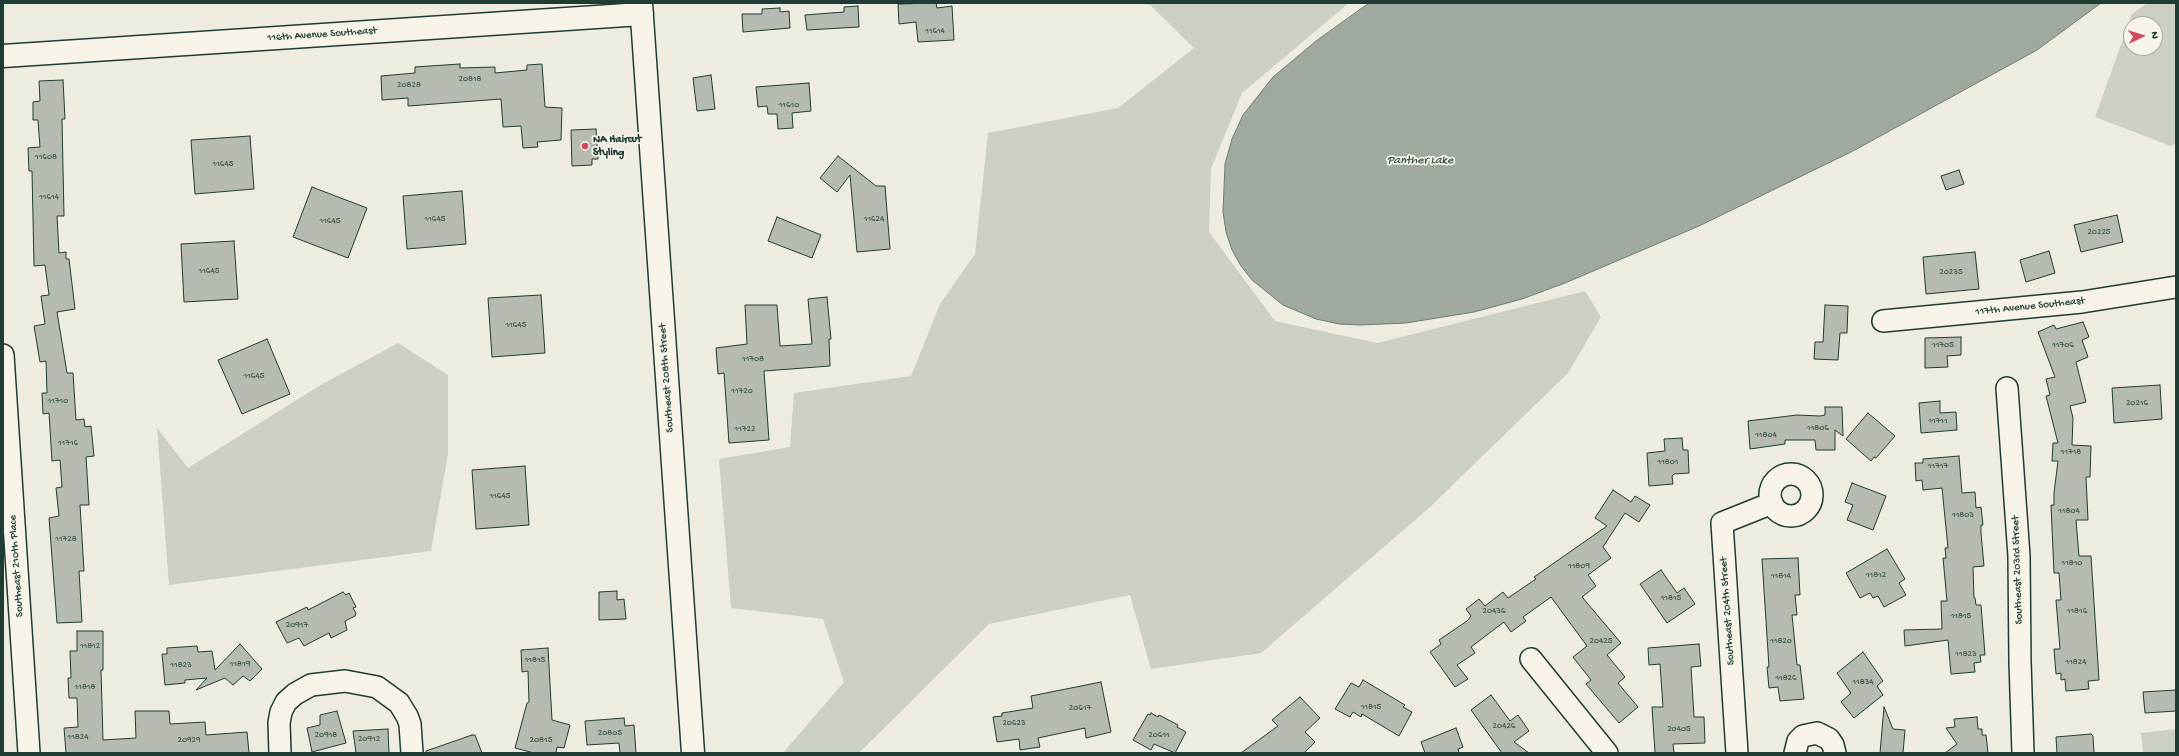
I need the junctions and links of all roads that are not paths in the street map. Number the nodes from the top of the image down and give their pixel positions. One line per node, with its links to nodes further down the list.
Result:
1 (641, 9): 2 (main road, 116th Avenue Southeast); 12 (main road, Southeast 208th Street)
2 (3, 56)
3 (2176, 287): 4 (street, 117th Avenue Southeast)
4 (1883, 322)
5 (3, 355): 10 (street, Southeast 210th Place)
6 (2007, 388): 17 (street, Southeast 203rd Street)
7 (1772, 503): 14 (street, Southeast 204th Street)
8 (1531, 659): 13 (street)
9 (280, 743): 11 (street)
10 (29, 753)
11 (412, 753)
12 (693, 753)
13 (1607, 753)
14 (1737, 753)
15 (1794, 753): 16 (street)
16 (1835, 753)
17 (2023, 753)

